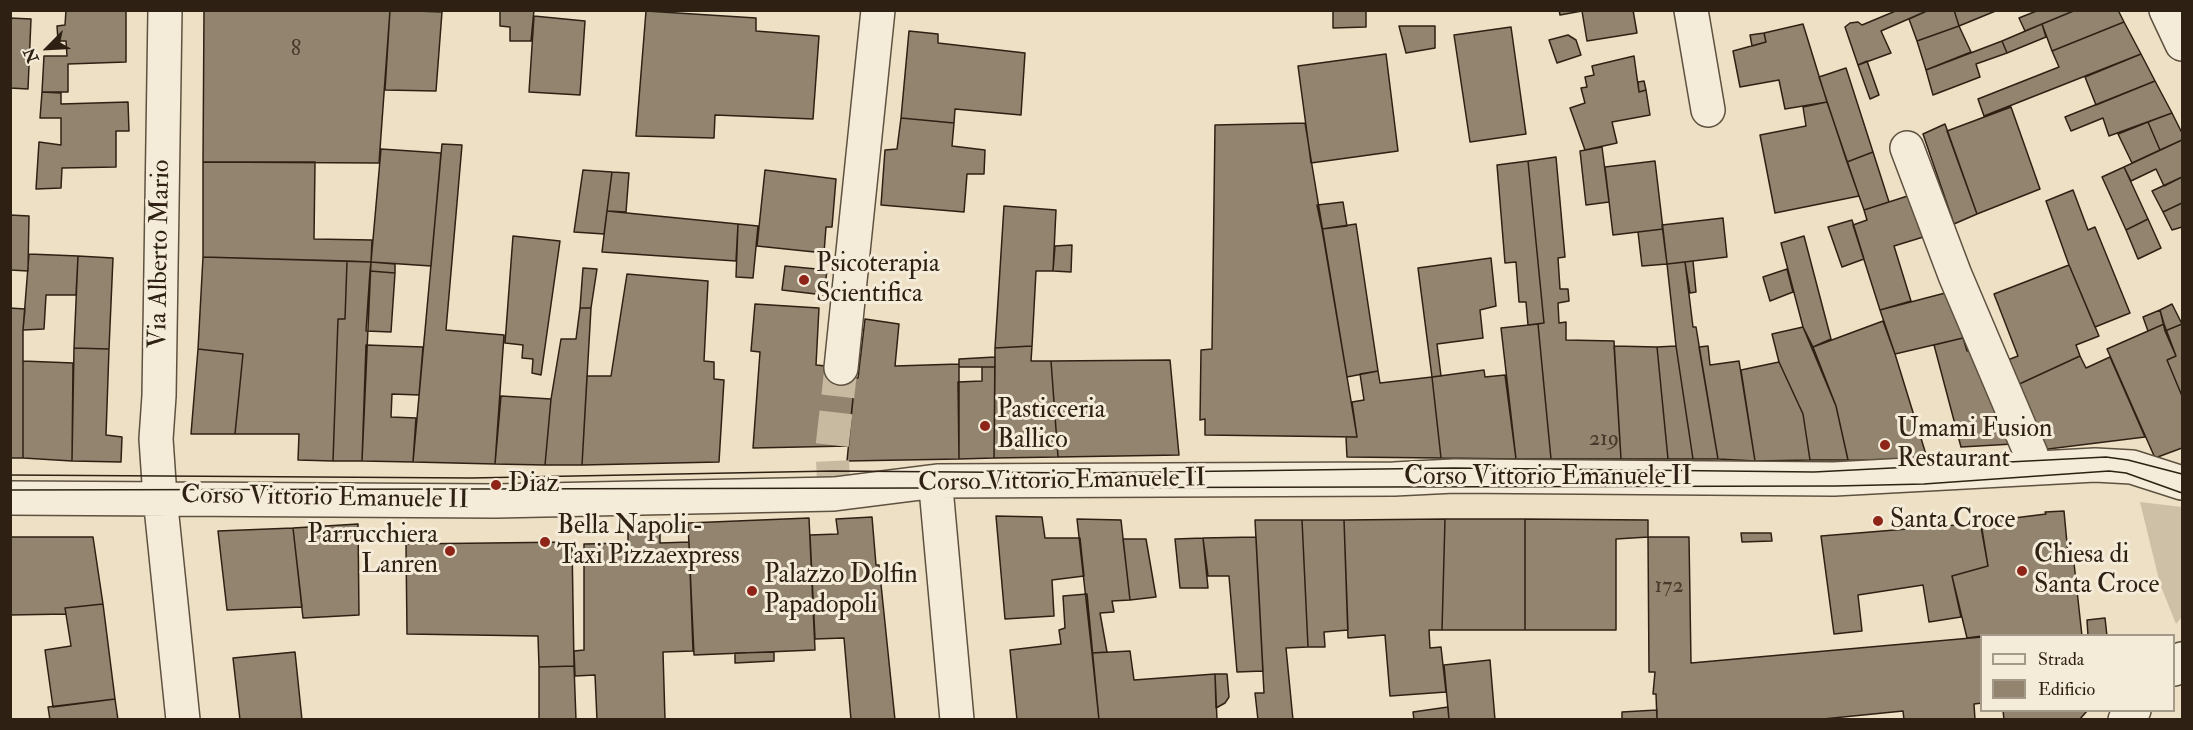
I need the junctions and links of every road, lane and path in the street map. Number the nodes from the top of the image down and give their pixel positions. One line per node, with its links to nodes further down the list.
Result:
1 (165, 10): 13 (street, Via Alberto Mario)
2 (878, 10): 8 (street)
3 (1691, 10): 6 (street)
4 (2166, 10): 5 (street)
5 (2182, 44)
6 (1708, 110)
7 (1906, 148): 9 (street)
8 (841, 368)
9 (2032, 468): 10 (street, Corso Vittorio Emanuele II); 11 (street, Corso Vittorio Emanuele II)
10 (937, 481): 13 (street, Corso Vittorio Emanuele II); 15 (street)
11 (2182, 483)
12 (10, 498): 13 (street, Corso Vittorio Emanuele II)
13 (160, 498): 14 (street, Via Alberto Mario)
14 (183, 720)
15 (957, 720)

